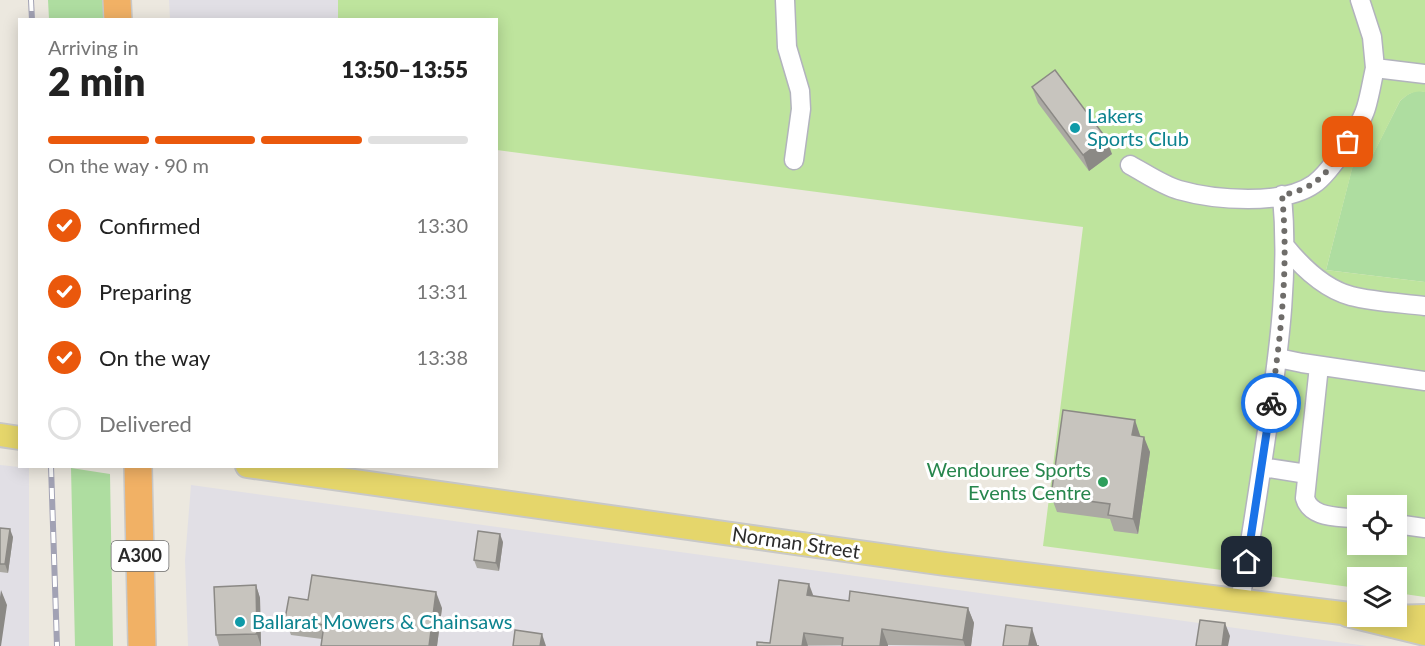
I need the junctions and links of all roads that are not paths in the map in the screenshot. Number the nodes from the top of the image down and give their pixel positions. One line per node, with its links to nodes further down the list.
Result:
1 (117, 0): 4 (highway)
2 (785, 0): 7 (lane)
3 (1360, 0): 5 (lane)
4 (118, 18)
5 (1375, 68): 6 (lane); 9 (lane)
6 (1425, 74)
7 (794, 160)
8 (1130, 165): 9 (lane)
9 (1282, 195): 10 (lane)
10 (1285, 246): 11 (lane); 12 (lane)
11 (1425, 306)
12 (1278, 358): 13 (lane); 17 (lane)
13 (1319, 366): 14 (lane); 20 (lane)
14 (1425, 381)
15 (0, 435): 16 (main road)
16 (18, 438)
17 (1262, 467): 20 (lane); 24 (lane)
18 (138, 468): 30 (highway, A300)
19 (261, 468): 24 (main road, Norman Street)
20 (1307, 474): 21 (lane)
21 (1347, 517)
22 (1407, 526): 23 (lane)
23 (1425, 528)
24 (1240, 601): 25 (main road, Norman Street)
25 (1347, 614)
26 (1407, 616): 27 (main road)
27 (1425, 616)
28 (1398, 627): 29 (main road, Norman Street)
29 (1425, 634)
30 (142, 646)

